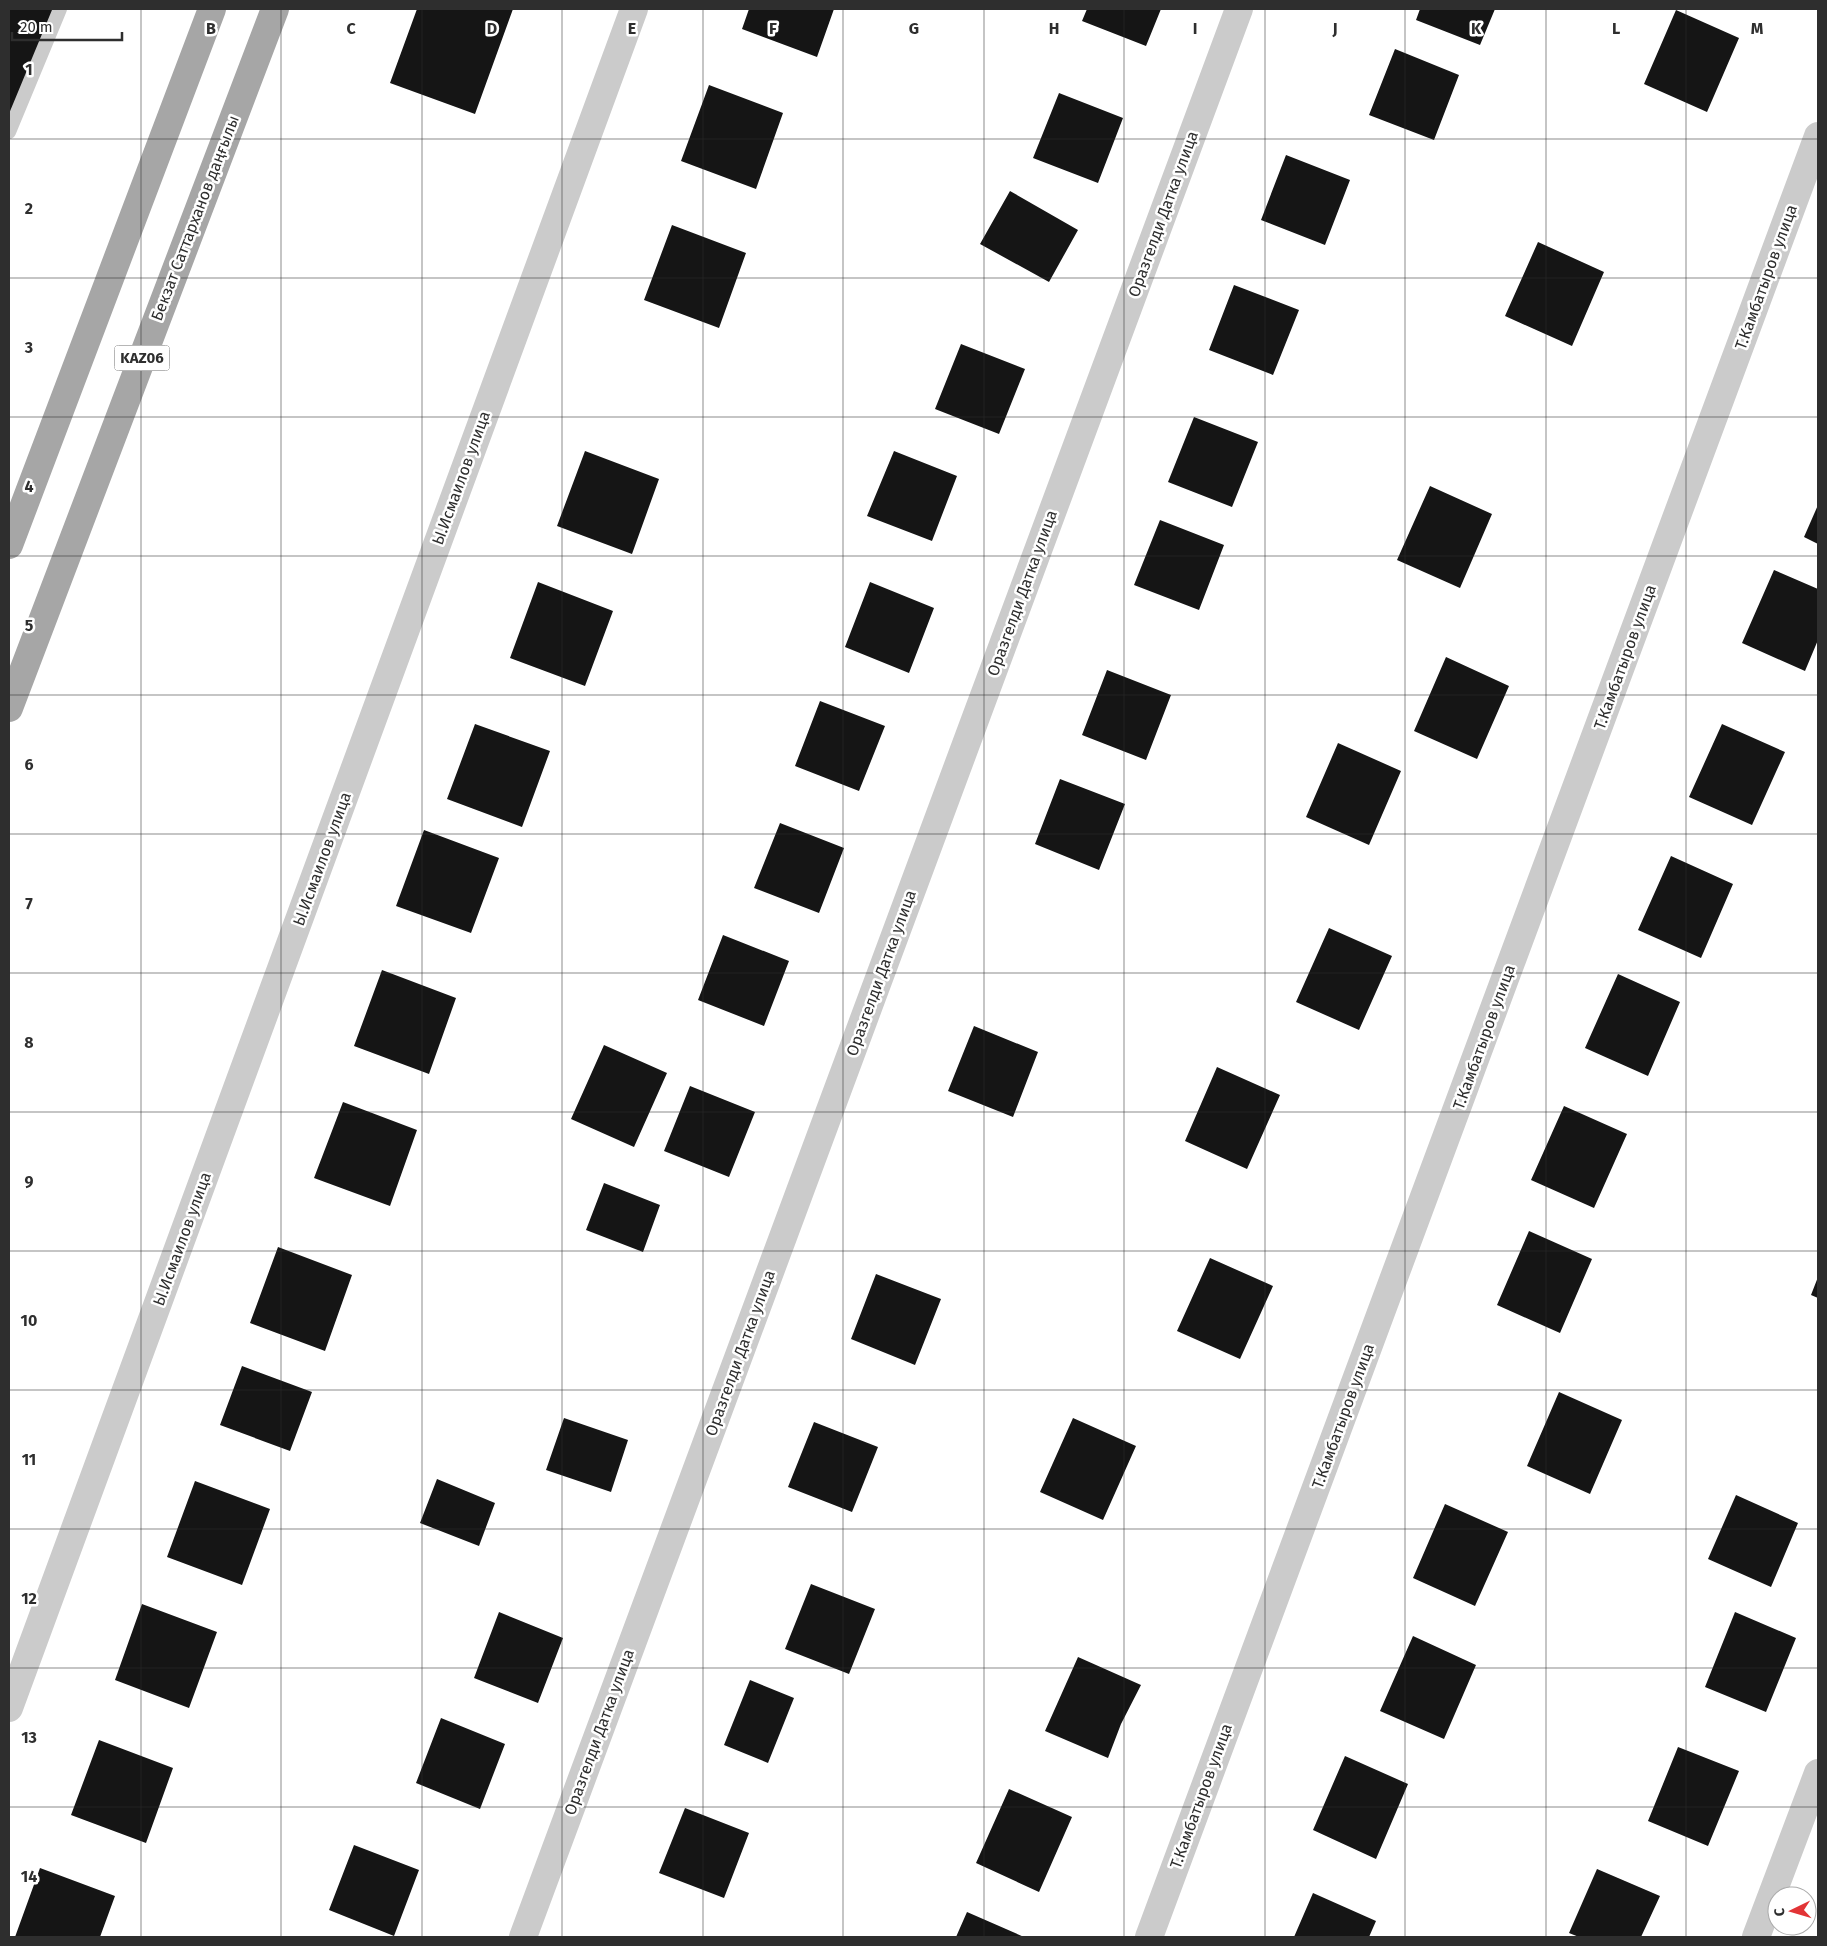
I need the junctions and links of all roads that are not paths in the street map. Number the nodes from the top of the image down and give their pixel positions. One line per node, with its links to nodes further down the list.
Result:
1 (60, 9): 6 (lane)
2 (212, 9): 8 (main road)
3 (275, 9): 9 (main road, Бекзат Саттарханов даңғылы / KАZ06)
4 (634, 9): 10 (street, Ы.Исмаилов улица)
5 (1239, 9): 12 (street, Оразгелди Датка улица)
6 (9, 132)
7 (1818, 136): 13 (street, Т.Камбатыров улица)
8 (9, 545)
9 (9, 708)
10 (9, 1708)
11 (1818, 1773): 14 (street)
12 (523, 1937)
13 (1149, 1937)
14 (1756, 1937)

